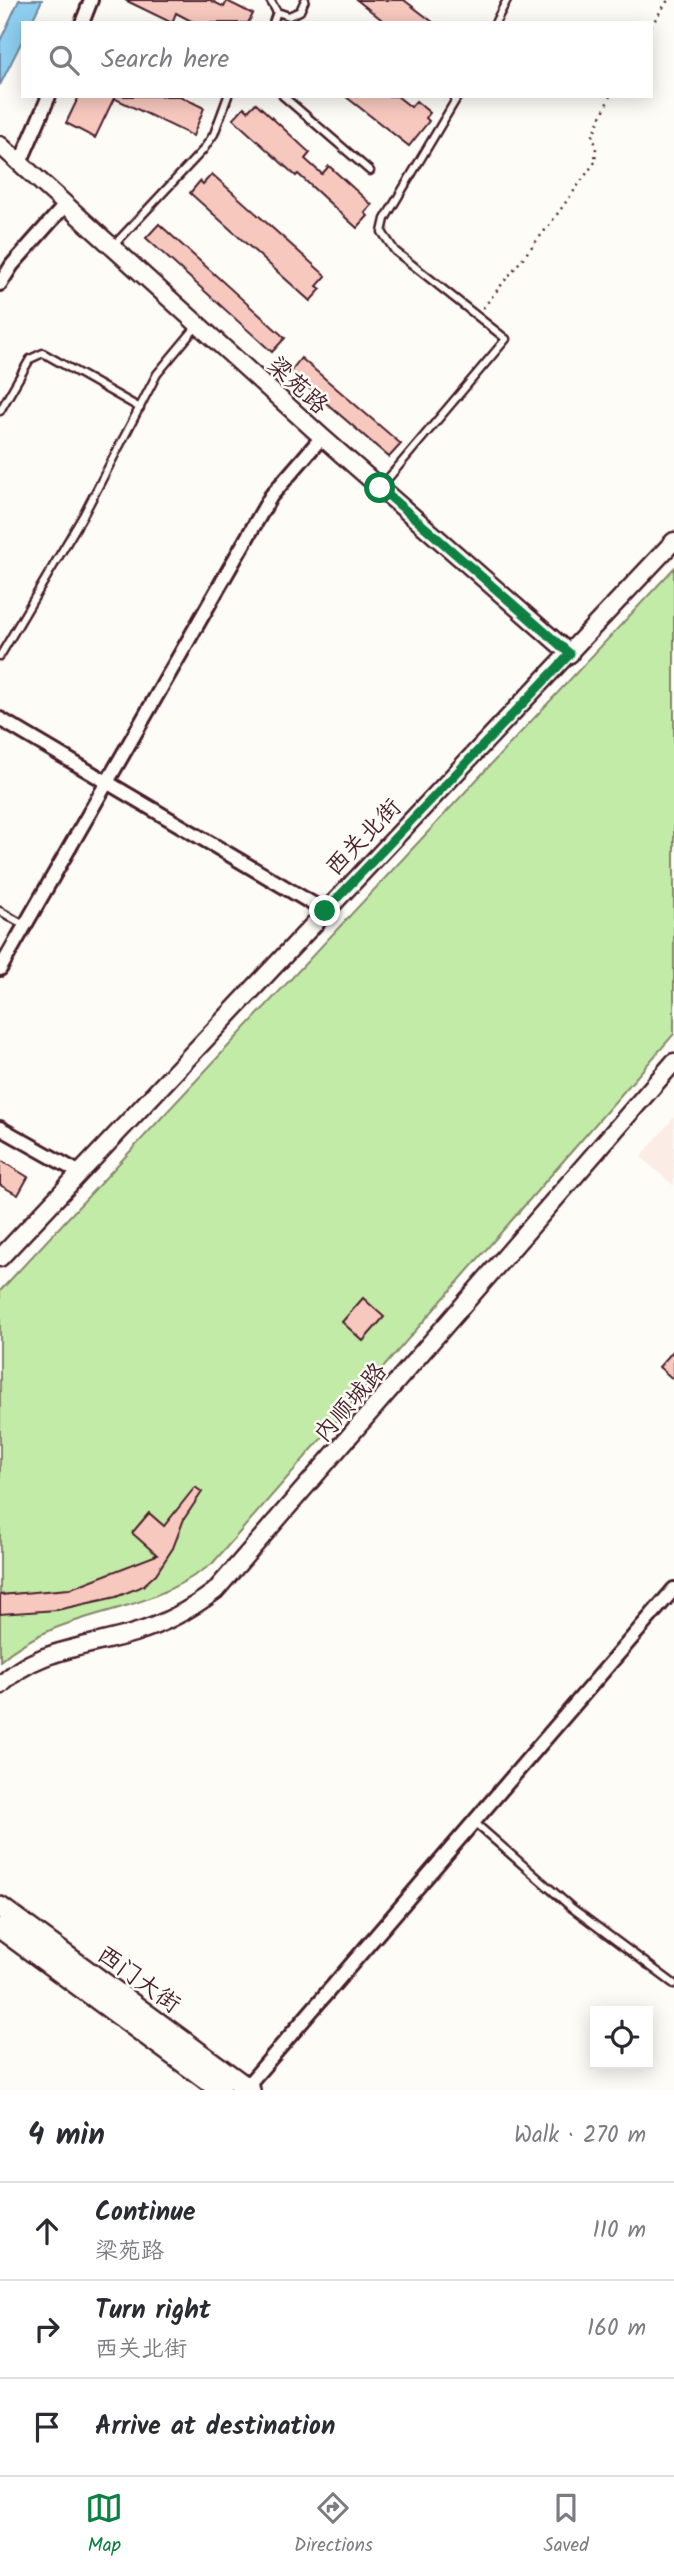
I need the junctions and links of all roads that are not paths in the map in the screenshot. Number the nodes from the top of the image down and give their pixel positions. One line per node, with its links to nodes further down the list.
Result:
1 (92, 0): 6 (street)
2 (270, 0): 5 (lane)
3 (305, 0): 5 (lane)
4 (507, 0): 8 (lane)
5 (277, 12): 7 (lane)
6 (83, 21)
7 (274, 21)
8 (496, 21)
9 (48, 98): 13 (street)
10 (227, 98): 16 (lane)
11 (285, 98): 14 (lane)
12 (457, 98): 22 (lane)
13 (10, 154): 15 (street, 梁苑路)
14 (370, 171)
15 (66, 204): 16 (street, 梁苑路); 17 (street)
16 (112, 247): 18 (street, 梁苑路)
17 (0, 284)
18 (198, 324): 19 (lane); 21 (street, 梁苑路)
19 (140, 408): 20 (lane); 25 (lane)
20 (0, 411)
21 (322, 437): 22 (street, 梁苑路); 27 (street)
22 (380, 488): 24 (street, 梁苑路)
23 (674, 541): 24 (street, 西关北街)
24 (570, 654): 29 (street, 西关北街)
25 (0, 656)
26 (0, 719): 27 (street)
27 (106, 782): 29 (street); 30 (street)
28 (0, 911): 30 (lane)
29 (325, 911): 34 (street, 西关北街)
30 (24, 925): 31 (street)
31 (0, 969)
32 (674, 1063): 37 (street, 内顺城路)
33 (0, 1128): 34 (street)
34 (79, 1173): 35 (street, 西关北街)
35 (0, 1258)
36 (674, 1589): 38 (street)
37 (0, 1686)
38 (474, 1822): 41 (lane); 42 (street)
39 (0, 1907): 42 (main road, 西门大街)
40 (0, 1928): 43 (main road, 西门大街)
41 (674, 1984)
42 (248, 2089)
43 (221, 2090)

